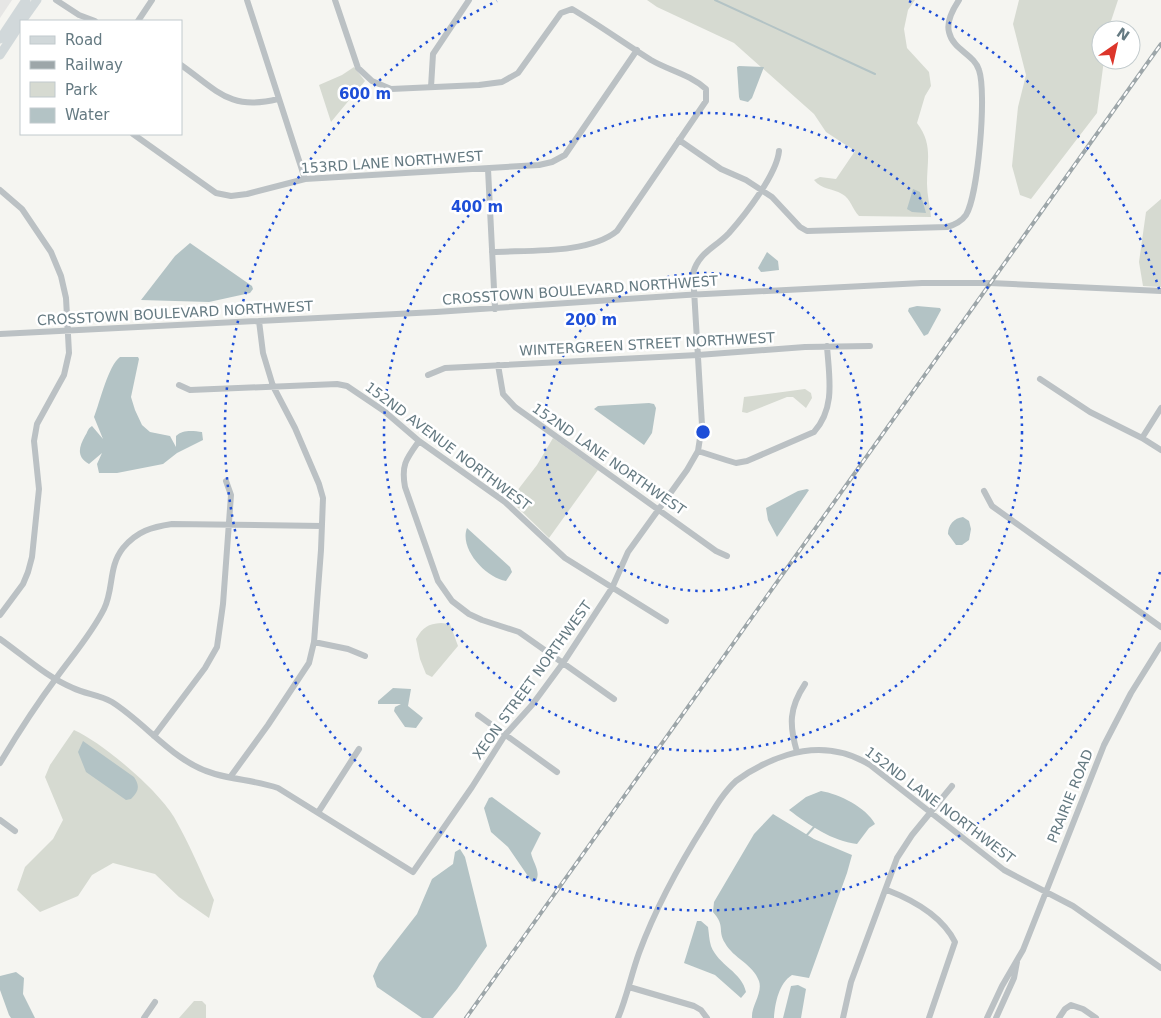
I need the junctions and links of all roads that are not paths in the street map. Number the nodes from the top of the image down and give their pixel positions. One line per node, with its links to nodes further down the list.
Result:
1 (26, 0): 13 (main road)
2 (37, 0): 9 (main road)
3 (56, 0): 10 (street)
4 (152, 0): 11 (street)
5 (247, 0): 18 (street)
6 (335, 0): 17 (street)
7 (469, 0): 17 (street)
8 (959, 0): 25 (street)
9 (23, 20)
10 (92, 20)
11 (139, 20)
12 (20, 25): 15 (main road)
13 (0, 39)
14 (637, 50): 17 (street); 20 (street); 22 (street, 153RD LANE NORTHWEST)
15 (0, 55)
16 (182, 66): 18 (street)
17 (431, 87)
18 (278, 99): 23 (street)
19 (135, 135): 23 (street, 153RD LANE NORTHWEST)
20 (679, 140): 25 (street); 26 (street)
21 (779, 151): 25 (street, XEON STREET NORTHWEST)
22 (488, 169): 23 (street, 153RD LANE NORTHWEST); 26 (street)
23 (305, 179)
24 (0, 190): 31 (street)
25 (761, 190): 28 (street, XEON STREET NORTHWEST)
26 (492, 252): 29 (street)
27 (1161, 291): 28 (street, CROSSTOWN BOULEVARD NORTHWEST)
28 (693, 295): 29 (street, CROSSTOWN BOULEVARD NORTHWEST); 35 (street, XEON STREET NORTHWEST)
29 (496, 309): 30 (street, CROSSTOWN BOULEVARD NORTHWEST)
30 (260, 321): 31 (street, CROSSTOWN BOULEVARD NORTHWEST); 40 (street)
31 (68, 331): 32 (street, CROSSTOWN BOULEVARD NORTHWEST); 53 (street)
32 (0, 334)
33 (827, 346): 34 (street, WINTERGREEN STREET NORTHWEST); 35 (street, WINTERGREEN STREET NORTHWEST); 44 (street)
34 (870, 346)
35 (698, 355): 36 (street, WINTERGREEN STREET NORTHWEST); 44 (street, XEON STREET NORTHWEST)
36 (498, 365): 37 (street, WINTERGREEN STREET NORTHWEST); 48 (street, 152ND LANE NORTHWEST)
37 (428, 376)
38 (1040, 379): 42 (street)
39 (179, 385): 40 (street)
40 (273, 386): 43 (street, 152ND AVENUE NORTHWEST); 50 (street)
41 (1161, 408): 42 (street)
42 (1142, 438): 45 (street)
43 (419, 441): 52 (street, 152ND AVENUE NORTHWEST); 60 (street)
44 (698, 450): 48 (street, XEON STREET NORTHWEST)
45 (1161, 450)
46 (226, 481): 49 (street)
47 (984, 491): 55 (street)
48 (659, 510): 51 (street, 152ND LANE NORTHWEST); 52 (street, XEON STREET NORTHWEST)
49 (229, 525): 50 (street); 61 (street); 66 (street)
50 (322, 526): 57 (street)
51 (727, 556)
52 (612, 588): 54 (street, 152ND AVENUE NORTHWEST); 60 (street, XEON STREET NORTHWEST)
53 (0, 615)
54 (666, 621)
55 (1161, 627)
56 (0, 639): 61 (street)
57 (314, 642): 59 (street); 71 (street)
58 (1161, 645): 78 (street, PRAIRIE ROAD)
59 (365, 656)
60 (563, 663): 63 (street); 65 (street, XEON STREET NORTHWEST)
61 (56, 679): 66 (street); 69 (street)
62 (805, 684): 68 (street)
63 (614, 699)
64 (478, 715): 65 (street)
65 (505, 735): 70 (street); 73 (street, XEON STREET NORTHWEST)
66 (154, 736): 71 (street)
67 (360, 749): 73 (street)
68 (797, 752): 74 (street, 152ND LANE NORTHWEST); 81 (street, 152ND LANE NORTHWEST)
69 (0, 763)
70 (558, 772)
71 (231, 776): 73 (street)
72 (952, 786): 74 (street)
73 (319, 811)
74 (931, 813): 77 (street); 78 (street, 152ND LANE NORTHWEST)
75 (0, 820): 76 (street)
76 (16, 831)
77 (887, 890): 86 (street); 87 (street)
78 (1046, 892): 79 (street, PRAIRIE ROAD); 80 (street, 152ND LANE NORTHWEST)
79 (1017, 962): 88 (street, PRAIRIE ROAD); 89 (street, PRAIRIE ROAD)
80 (1161, 968)
81 (629, 987): 84 (street, 152ND LANE NORTHWEST); 85 (street)
82 (155, 1002): 83 (street)
83 (144, 1018)
84 (618, 1018)
85 (707, 1018)
86 (843, 1018)
87 (929, 1018)
88 (987, 1018)
89 (996, 1018)
90 (1059, 1018): 91 (street)
91 (1096, 1018)

